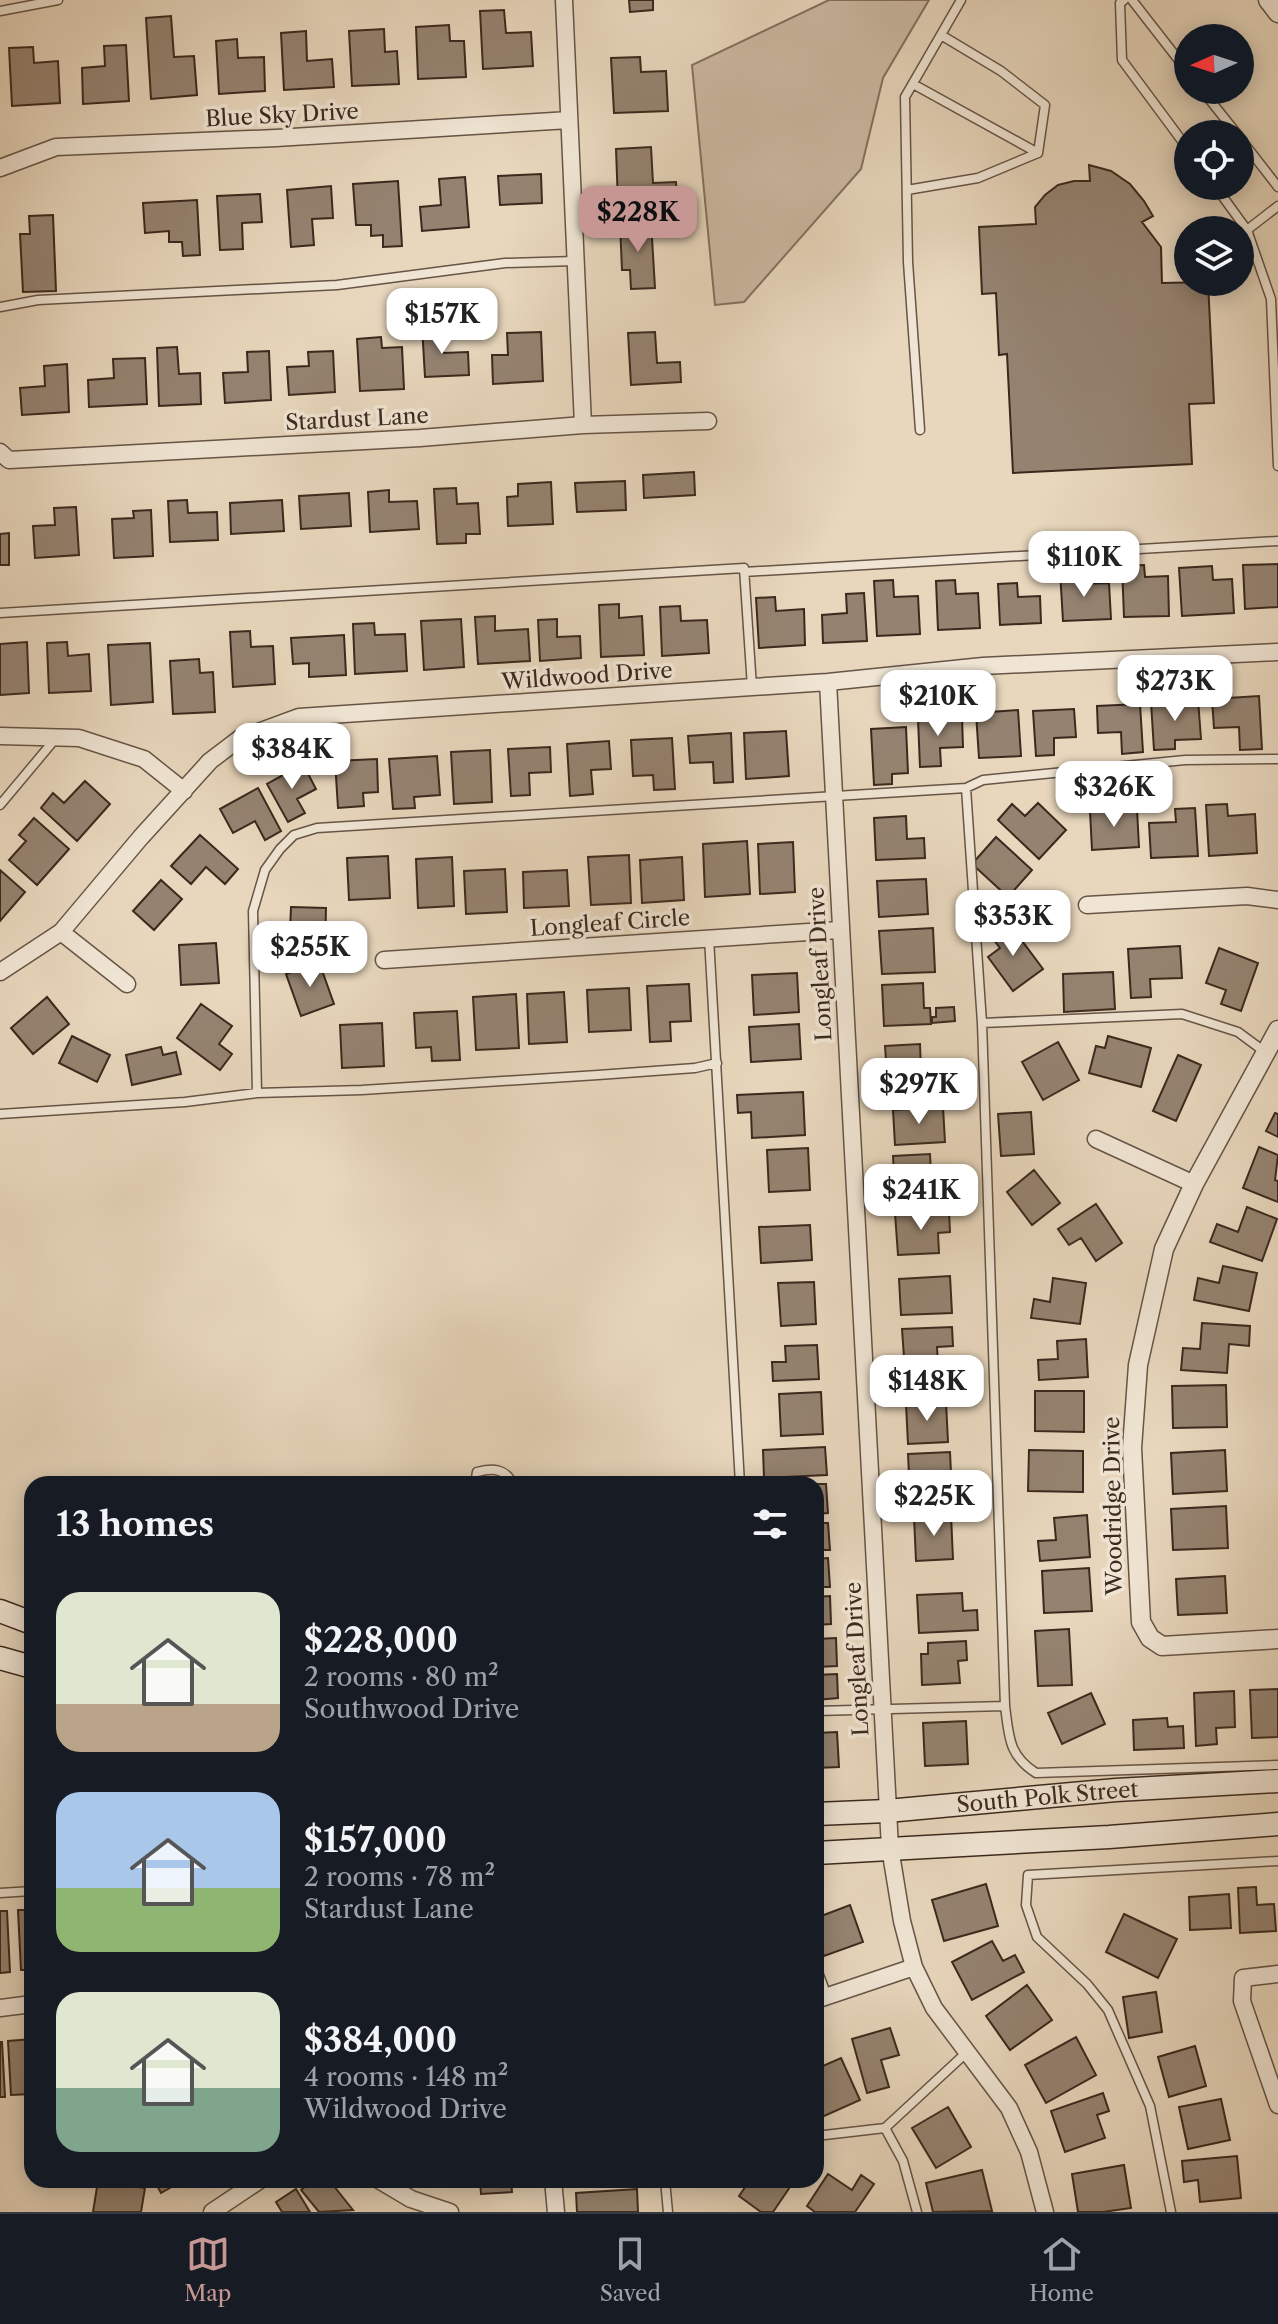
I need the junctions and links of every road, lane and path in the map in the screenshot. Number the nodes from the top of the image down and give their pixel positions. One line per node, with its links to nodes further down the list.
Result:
1 (58, 0): 7 (lane)
2 (564, 0): 13 (street)
3 (961, 0): 9 (lane)
4 (1124, 0): 15 (lane)
5 (1132, 0): 10 (lane)
6 (1268, 0): 8 (street)
7 (0, 11)
8 (1278, 13)
9 (941, 35): 11 (lane); 16 (lane)
10 (1174, 54)
11 (913, 84): 16 (lane); 20 (lane)
12 (1213, 104): 14 (lane)
13 (569, 120): 18 (street, Blue Sky Drive); 24 (street)
14 (1225, 120)
15 (1174, 130)
16 (1038, 153): 20 (lane)
17 (1254, 156): 19 (lane)
18 (0, 168)
19 (1278, 187)
20 (907, 190): 29 (lane)
21 (1278, 206): 22 (lane)
22 (1254, 225)
23 (1254, 248): 25 (lane)
24 (575, 261): 26 (lane); 28 (street)
25 (1274, 298): 31 (lane)
26 (0, 307)
27 (708, 421): 28 (street, Stardust Lane)
28 (583, 425): 30 (street, Stardust Lane)
29 (920, 430)
30 (4, 456)
31 (1278, 466)
32 (1278, 541): 33 (lane)
33 (744, 572): 34 (lane); 37 (lane)
34 (0, 613)
35 (1278, 652): 36 (street, Wildwood Drive)
36 (828, 682): 37 (street, Wildwood Drive); 43 (street, Longleaf Drive)
37 (752, 687): 42 (street, Wildwood Drive)
38 (0, 736): 39 (street)
39 (57, 737): 42 (street); 44 (lane)
40 (1278, 759): 41 (lane)
41 (966, 788): 43 (lane); 53 (lane)
42 (184, 791): 48 (street, Wildwood Drive)
43 (834, 795): 47 (street, Longleaf Drive); 57 (lane)
44 (0, 805)
45 (1278, 900): 46 (street)
46 (1087, 905)
47 (839, 930): 49 (street, Longleaf Circle); 70 (street, Longleaf Drive)
48 (61, 932): 51 (street, Wildwood Drive); 52 (street)
49 (709, 938): 50 (street, Longleaf Circle); 56 (lane)
50 (384, 960)
51 (0, 972)
52 (127, 984)
53 (982, 1023): 55 (lane); 69 (lane)
54 (1278, 1030): 55 (street, Woodridge Drive)
55 (1266, 1052): 60 (street, Woodridge Drive)
56 (717, 1063): 57 (lane); 63 (lane)
57 (257, 1093): 58 (lane)
58 (0, 1114)
59 (1096, 1139): 60 (street)
60 (1194, 1184): 66 (street, Woodridge Drive)
61 (476, 1476): 62 (lane)
62 (509, 1476)
63 (740, 1476)
64 (0, 1611): 65 (main road)
65 (24, 1620)
66 (1278, 1639)
67 (0, 1658): 68 (main road)
68 (24, 1665)
69 (1005, 1706): 70 (lane); 72 (lane)
70 (882, 1709): 71 (lane); 74 (street, Longleaf Drive)
71 (824, 1711)
72 (1278, 1765)
73 (1278, 1781): 74 (main road, South Polk Street)
74 (887, 1811): 75 (main road, South Polk Street); 77 (street, Longleaf Drive)
75 (824, 1814)
76 (1278, 1824): 77 (main road, South Polk Street)
77 (890, 1848): 78 (main road, South Polk Street); 82 (street, Longleaf Drive)
78 (824, 1852)
79 (1278, 1861): 101 (lane)
80 (24, 1892): 81 (lane)
81 (0, 1893)
82 (914, 1967): 84 (street); 87 (street, Longleaf Drive)
83 (1278, 1974): 88 (street)
84 (824, 1997)
85 (24, 2005): 86 (street)
86 (0, 2008)
87 (966, 2053): 89 (lane); 100 (street, Longleaf Drive)
88 (1278, 2104)
89 (885, 2128): 90 (lane); 99 (lane)
90 (824, 2135)
91 (248, 2188): 95 (street)
92 (392, 2188): 96 (street)
93 (554, 2188): 97 (street)
94 (666, 2188): 98 (lane)
95 (212, 2212)
96 (450, 2212)
97 (556, 2212)
98 (668, 2212)
99 (917, 2212)
100 (1045, 2212)
101 (1171, 2212)

